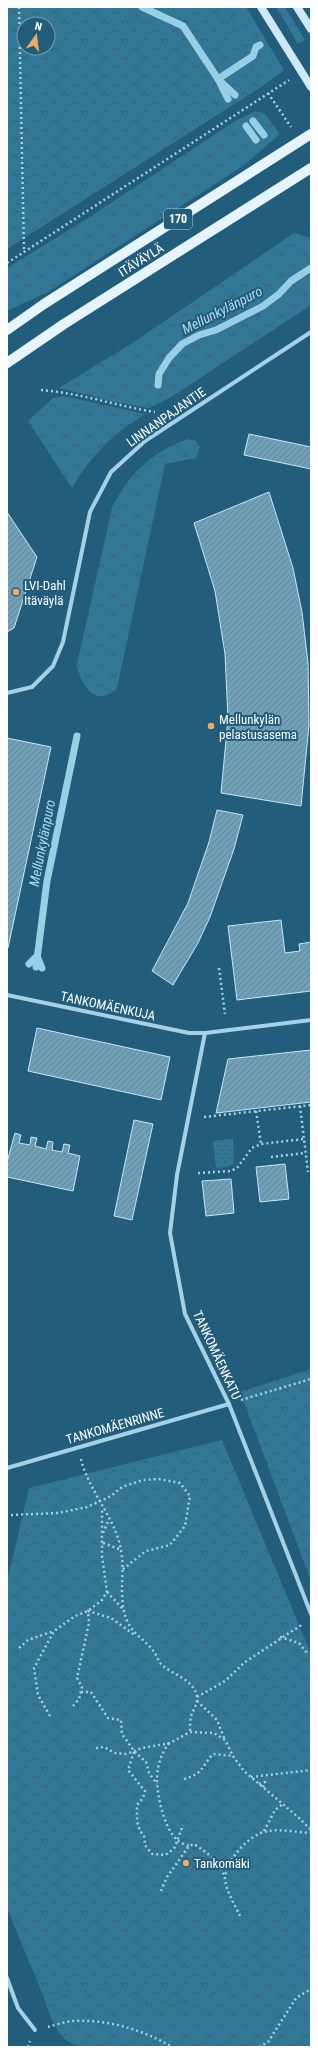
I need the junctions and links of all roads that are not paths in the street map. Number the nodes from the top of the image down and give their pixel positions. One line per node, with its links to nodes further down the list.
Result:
1 (260, 7): 4 (main road)
2 (297, 7): 3 (main road)
3 (311, 29)
4 (311, 87)
5 (311, 134): 7 (main road, ITÄVÄYLÄ / 170)
6 (311, 168): 9 (main road, ITÄVÄYLÄ / 170)
7 (7, 330)
8 (311, 332): 10 (street, LINNANPAJANTIE)
9 (7, 363)
10 (7, 693)
11 (7, 995): 13 (street, TANKOMÄENKUJA)
12 (311, 1020): 13 (street)
13 (205, 1033): 14 (street, TANKOMÄENKATU)
14 (229, 1404): 15 (street, TANKOMÄENRINNE); 16 (street, TANKOMÄENKATU)
15 (7, 1468)
16 (311, 1614)
17 (7, 1978): 18 (street)
18 (35, 2030)

